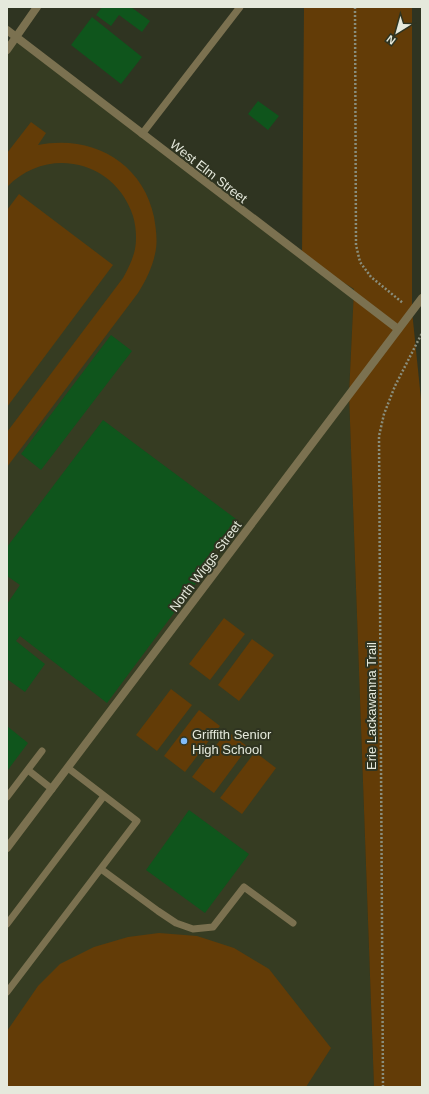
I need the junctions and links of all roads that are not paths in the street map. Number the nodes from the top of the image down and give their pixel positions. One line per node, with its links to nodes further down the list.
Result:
1 (37, 7): 4 (street)
2 (240, 7): 6 (lane)
3 (7, 30): 4 (street, West Elm Street)
4 (16, 37): 5 (street); 6 (street, West Elm Street)
5 (7, 50)
6 (142, 134): 8 (street, West Elm Street)
7 (422, 298): 8 (street, North Wiggs Street)
8 (398, 329): 10 (street, North Wiggs Street)
9 (42, 750): 11 (lane)
10 (68, 768): 12 (street, North Wiggs Street); 13 (lane)
11 (28, 770): 12 (lane); 14 (lane)
12 (52, 789): 15 (street, North Wiggs Street)
13 (104, 796): 17 (lane); 19 (lane)
14 (7, 797)
15 (10, 839): 16 (street, North Wiggs Street)
16 (7, 848)
17 (101, 869): 18 (lane); 20 (lane)
18 (293, 923)
19 (7, 924)
20 (7, 992)

